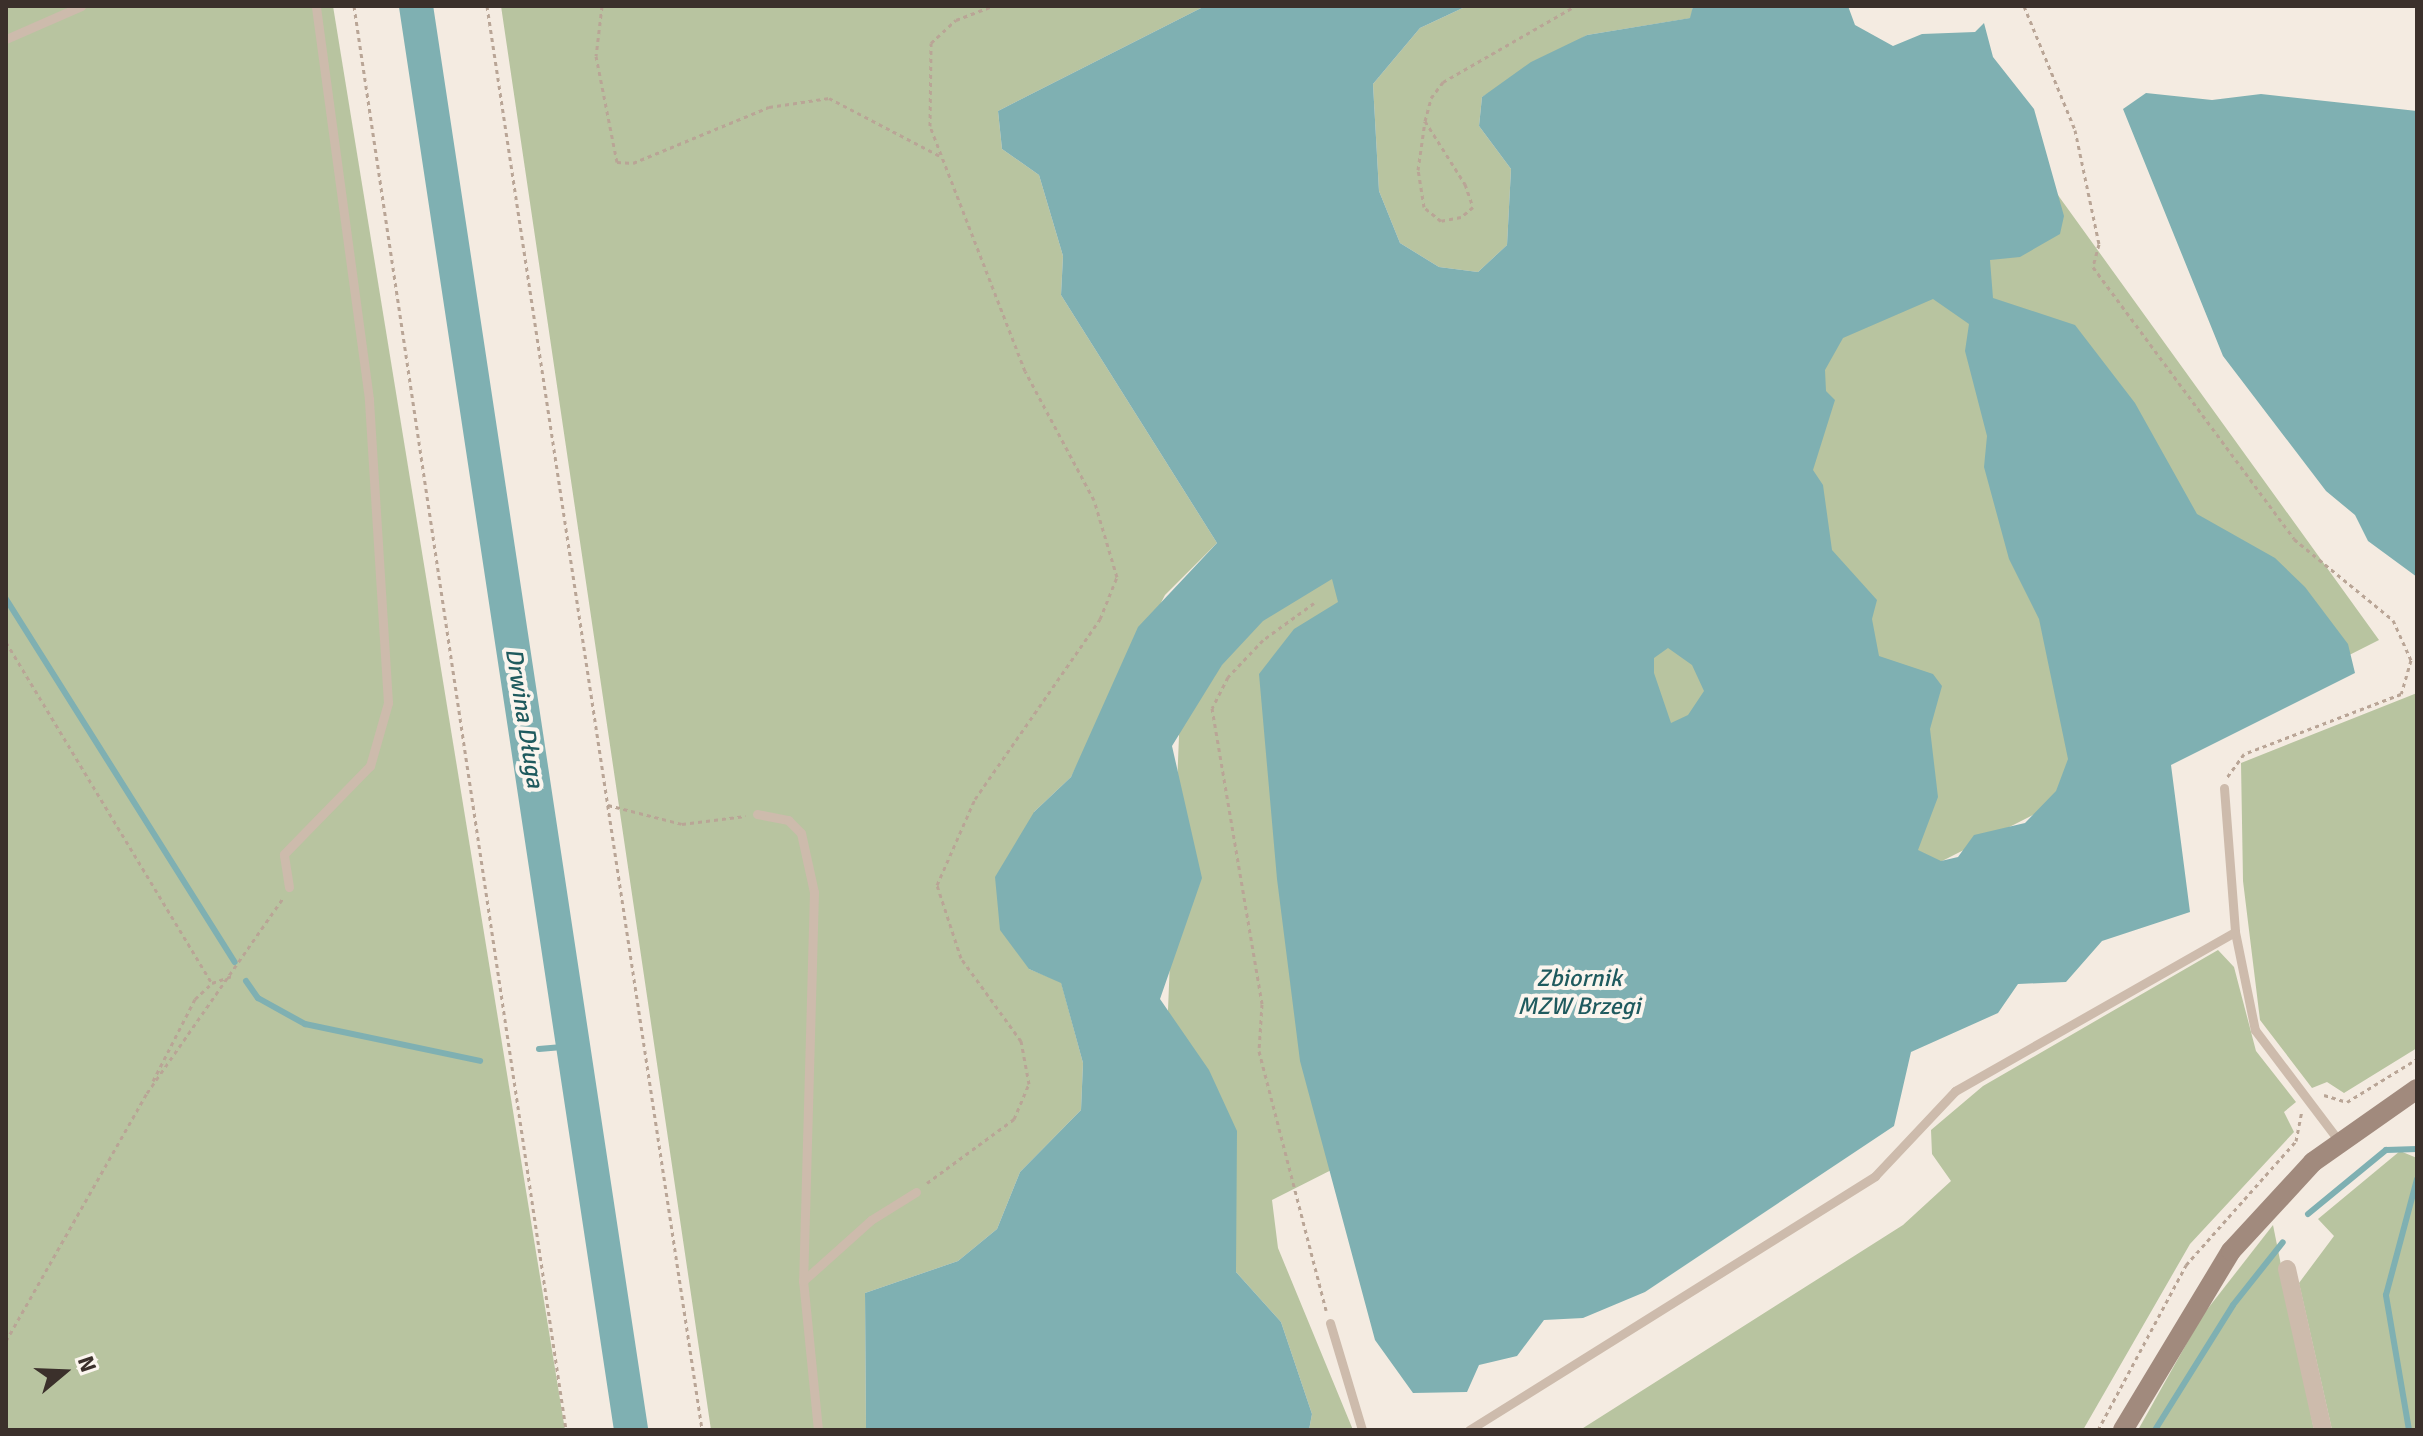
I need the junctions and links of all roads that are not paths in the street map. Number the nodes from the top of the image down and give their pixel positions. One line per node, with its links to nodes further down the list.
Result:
1 (81, 6): 3 (lane)
2 (316, 6): 6 (lane)
3 (6, 39)
4 (2224, 788): 7 (lane)
5 (757, 814): 12 (lane)
6 (289, 887)
7 (2235, 932): 9 (lane); 16 (lane)
8 (2417, 1089): 9 (street)
9 (2339, 1141): 17 (street)
10 (916, 1192): 12 (lane)
11 (2287, 1269): 18 (street)
12 (803, 1281): 14 (lane)
13 (1330, 1323): 15 (lane)
14 (818, 1430)
15 (1362, 1430)
16 (1469, 1430)
17 (2123, 1430)
18 (2323, 1430)

